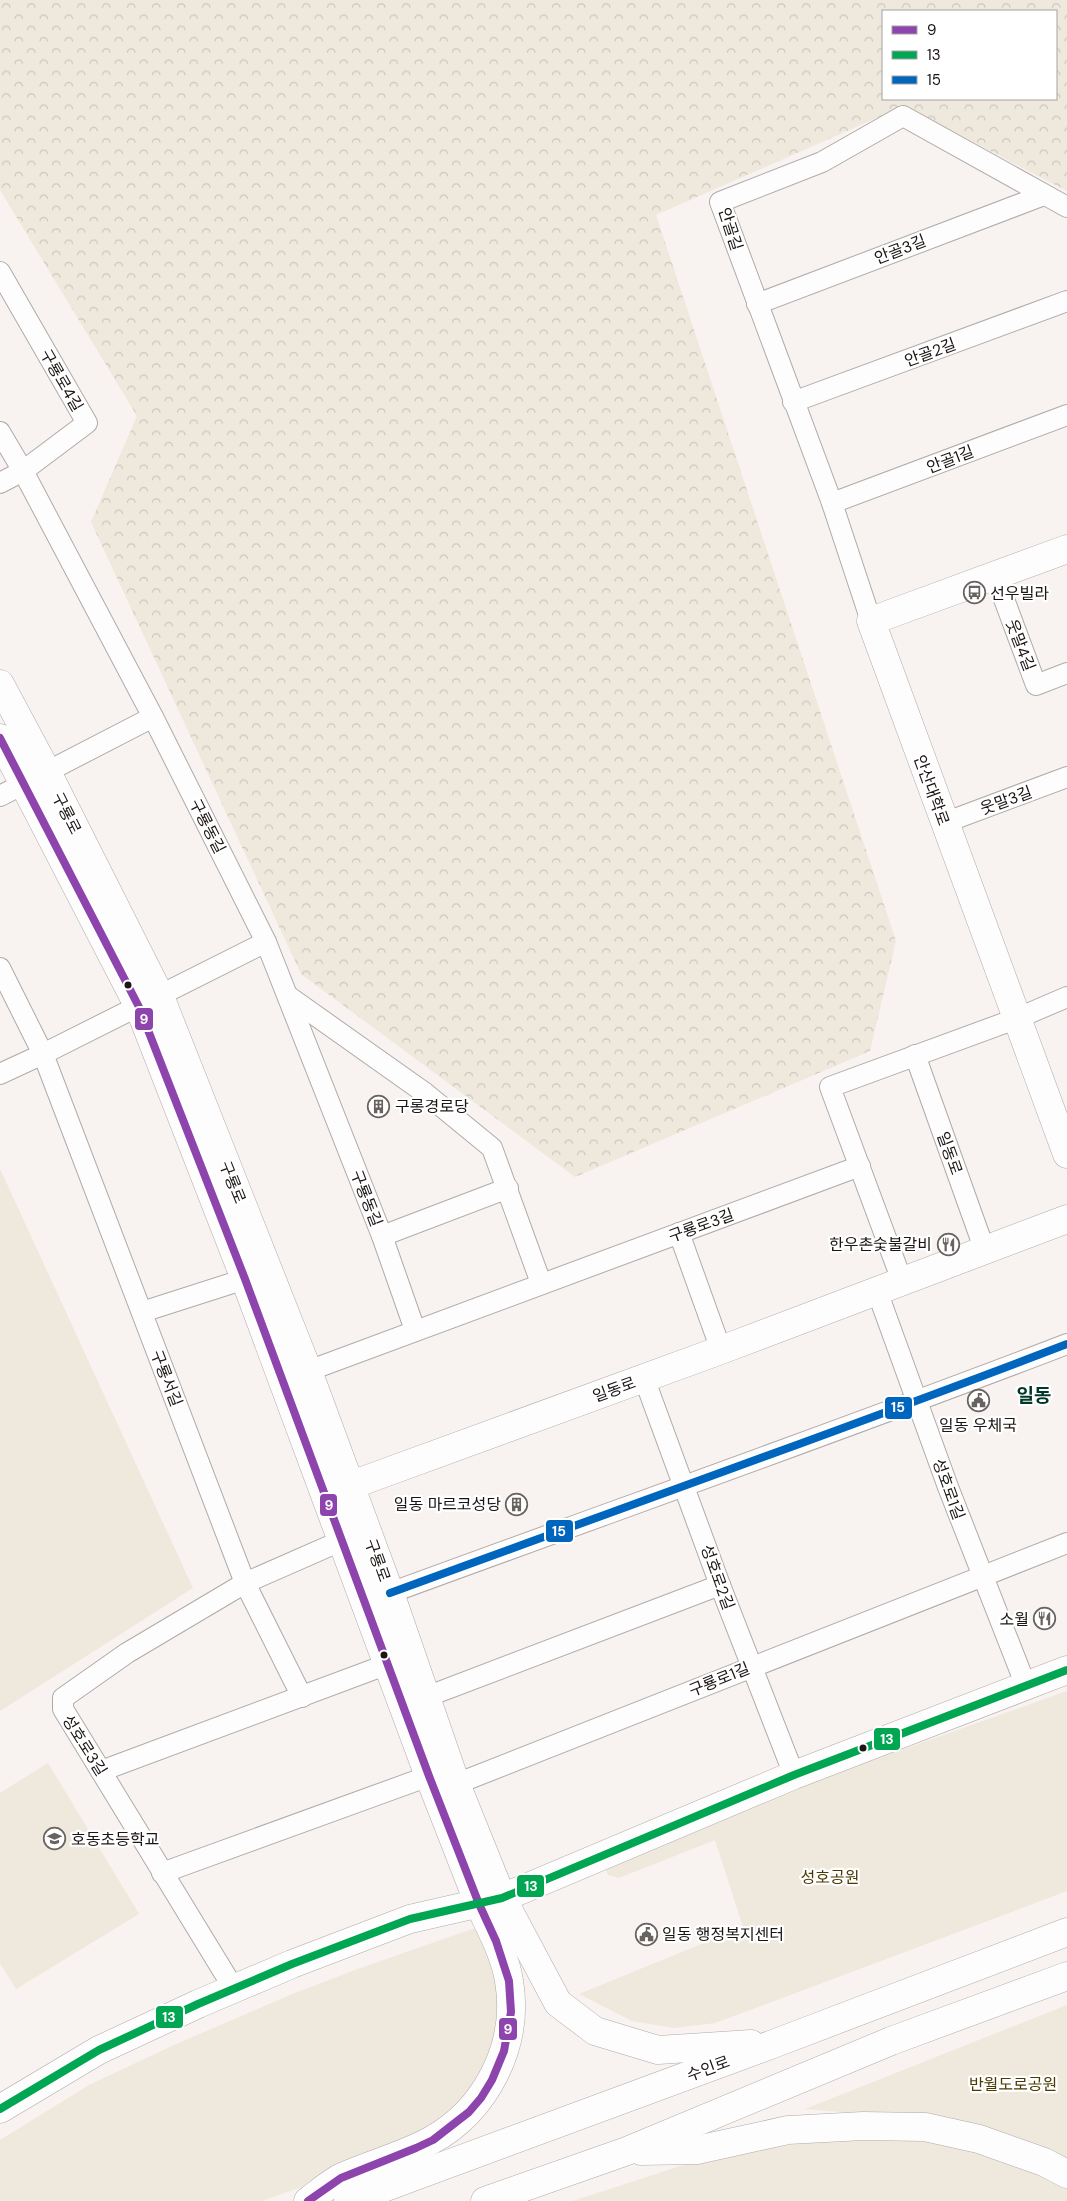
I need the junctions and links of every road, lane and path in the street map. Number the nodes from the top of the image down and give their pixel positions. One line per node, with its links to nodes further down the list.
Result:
1 (1044, 195): 2 (street, 안골길); 5 (street, 안골3길); 5 (street, 안골길)
2 (1067, 207)
3 (0, 272): 9 (street, 구룡로4길)
4 (1067, 301): 6 (street, 안골2길)
5 (757, 304): 6 (street, 안골길)
6 (793, 402): 11 (street, 안골길)
7 (1067, 415): 11 (street, 안골1길)
8 (0, 432): 9 (street, 구룡동길)
9 (23, 471): 10 (street, 구룡로4길); 17 (street, 구룡동길)
10 (0, 483)
11 (832, 503): 14 (street, 안골길)
12 (1067, 548): 13 (main road)
13 (995, 575): 14 (main road); 15 (street, 웃말4길)
14 (871, 621): 22 (main road, 안산대학로)
15 (1067, 673)
16 (0, 684): 20 (main road, 구룡로)
17 (153, 717): 20 (street); 23 (street, 구룡동길)
18 (0, 738): 20 (main road, 구룡로)
19 (1067, 777): 22 (street, 웃말3길)
20 (36, 778): 21 (street); 27 (main road, 구룡로)
21 (0, 796)
22 (944, 823): 28 (main road, 안산대학로)
23 (266, 942): 25 (street, 구룡동길); 27 (street)
24 (0, 968): 29 (street, 구룡서길)
25 (288, 996): 34 (street); 37 (street, 구룡동길)
26 (1067, 997): 28 (street)
27 (149, 1000): 29 (street); 39 (main road, 구룡로); 47 (main road, 구룡로)
28 (1018, 1018): 30 (street); 32 (main road, 안산대학로)
29 (43, 1054): 31 (street); 43 (street, 구룡서길)
30 (915, 1055): 33 (street); 38 (street, 일동로)
31 (0, 1074)
32 (1067, 1154)
33 (860, 1166): 36 (street, 구룡로3길); 40 (street)
34 (508, 1188): 37 (street, 구룡동길); 41 (street)
35 (1067, 1218): 38 (main road, 일동로)
36 (679, 1233): 41 (street, 구룡로3길); 46 (street)
37 (382, 1236): 44 (street, 구룡동길)
38 (985, 1251): 40 (main road, 일동로)
39 (244, 1279): 43 (street); 52 (main road, 구룡로)
40 (902, 1281): 42 (main road, 일동로)
41 (541, 1283): 44 (street, 구룡로3길)
42 (877, 1291): 46 (main road, 일동로); 49 (street, 성호로1길)
43 (142, 1312): 56 (street, 구룡서길)
44 (415, 1330): 47 (street, 구룡로3길)
45 (1067, 1344): 49 (street)
46 (721, 1350): 48 (main road, 일동로)
47 (308, 1370): 51 (main road, 구룡로)
48 (644, 1378): 50 (street, 성호로2길); 51 (main road, 일동로)
49 (917, 1402): 50 (street); 55 (street, 성호로1길)
50 (684, 1484): 57 (street, 성호로2길); 58 (street)
51 (351, 1486): 52 (main road, 일동로); 58 (main road, 구룡로)
52 (325, 1494): 53 (main road, 구룡로)
53 (343, 1540): 56 (street, 성호로3길); 59 (main road, 구룡로)
54 (1067, 1544): 55 (street)
55 (982, 1576): 60 (street, 구룡로1길); 62 (street, 성호로1길)
56 (244, 1583): 63 (street, 구룡서길); 65 (street, 성호로3길)
57 (720, 1585): 60 (street, 성호로2길); 64 (street)
58 (390, 1593): 64 (main road, 구룡로)
59 (388, 1664): 63 (street); 67 (main road, 구룡로)
60 (752, 1666): 66 (street, 성호로2길); 68 (street, 구룡로1길)
61 (1067, 1670): 62 (main road)
62 (1026, 1686): 66 (main road)
63 (302, 1697): 65 (street)
64 (426, 1697): 68 (main road, 구룡로)
65 (101, 1771): 69 (street, 성호로3길)
66 (794, 1775): 70 (main road)
67 (429, 1776): 69 (street); 70 (main road, 구룡로)
68 (456, 1784): 70 (main road, 구룡로)
69 (162, 1873): 73 (street, 성호로3길)
70 (491, 1901): 73 (main road); 74 (main road); 78 (main road)
71 (1067, 1932): 74 (main road, 수인로)
72 (1067, 1976): 76 (main road)
73 (234, 1989): 75 (main road)
74 (773, 2044): 79 (main road, 수인로)
75 (0, 2109)
76 (627, 2151): 77 (main road); 80 (main road)
77 (1067, 2174)
78 (308, 2201)
79 (348, 2201)
80 (485, 2201)

